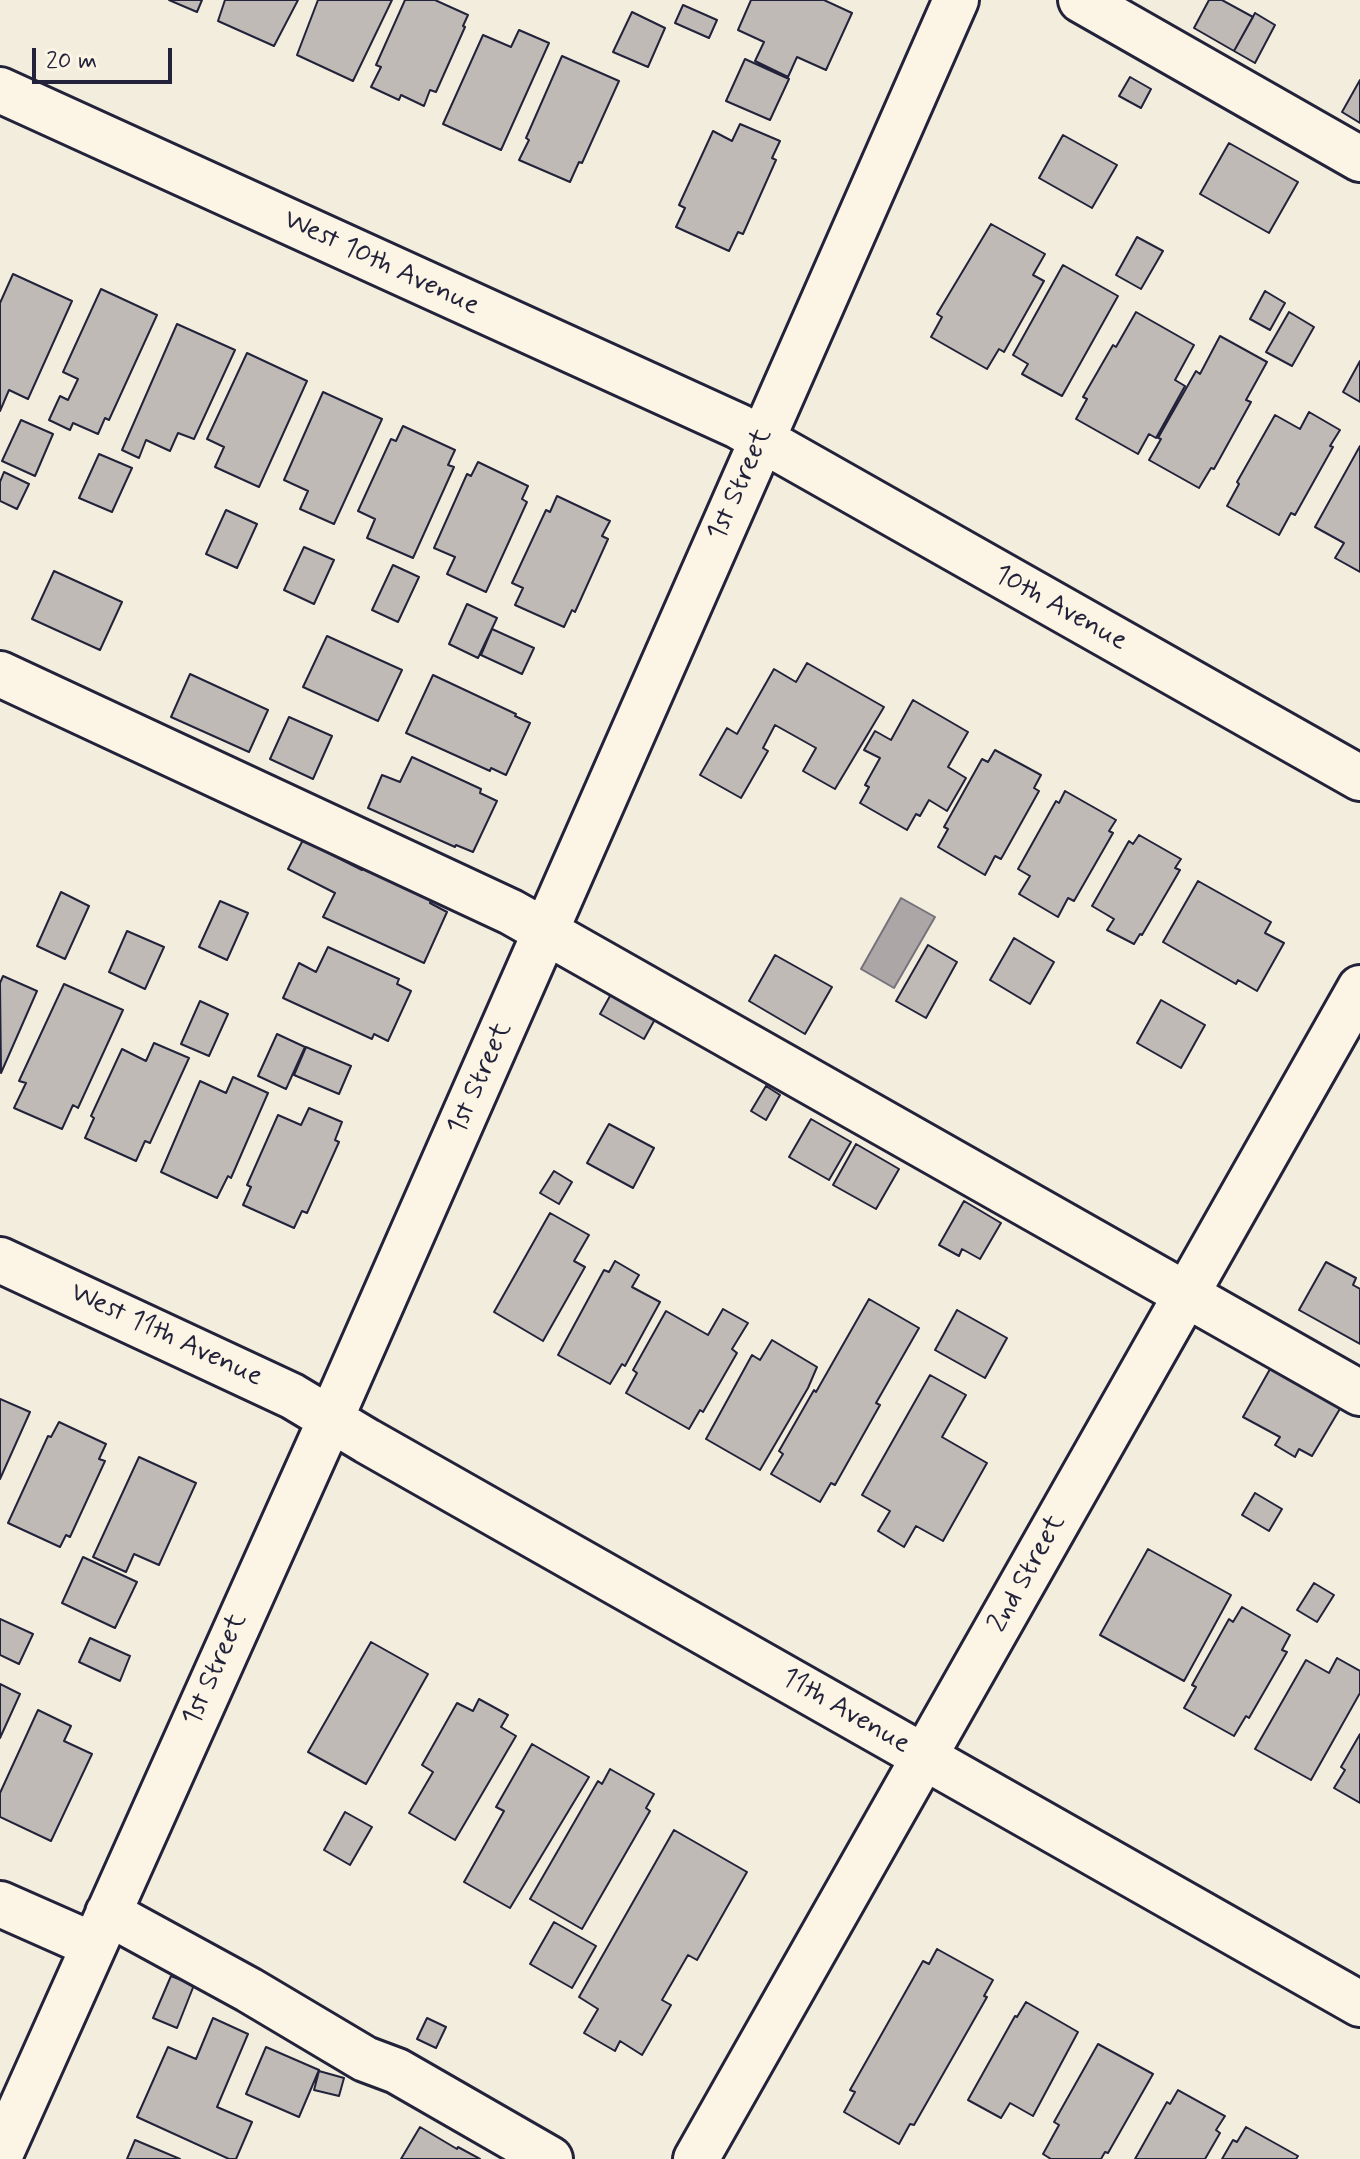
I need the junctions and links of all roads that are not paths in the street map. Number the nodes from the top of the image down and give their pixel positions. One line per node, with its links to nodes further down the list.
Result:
1 (956, 0): 5 (street, 1st Street)
2 (1081, 0): 4 (street)
3 (0, 90): 5 (street, West 10th Avenue)
4 (1360, 159)
5 (760, 439): 7 (street, 10th Avenue); 8 (street, 1st Street)
6 (0, 674): 8 (street)
7 (1360, 778)
8 (546, 931): 11 (street); 13 (street, 1st Street)
9 (1360, 988): 11 (street, 2nd Street)
10 (0, 1260): 13 (street, West 11th Avenue)
11 (1186, 1294): 12 (street); 14 (street, 2nd Street)
12 (1360, 1393)
13 (331, 1418): 14 (street, 11th Avenue); 16 (street, 1st Street)
14 (924, 1757): 17 (street, 11th Avenue); 20 (street, 2nd Street)
15 (0, 1904): 16 (street)
16 (100, 1929): 18 (street, 1st Street); 19 (street)
17 (1360, 2004)
18 (0, 2155)
19 (550, 2159)
20 (696, 2159)

